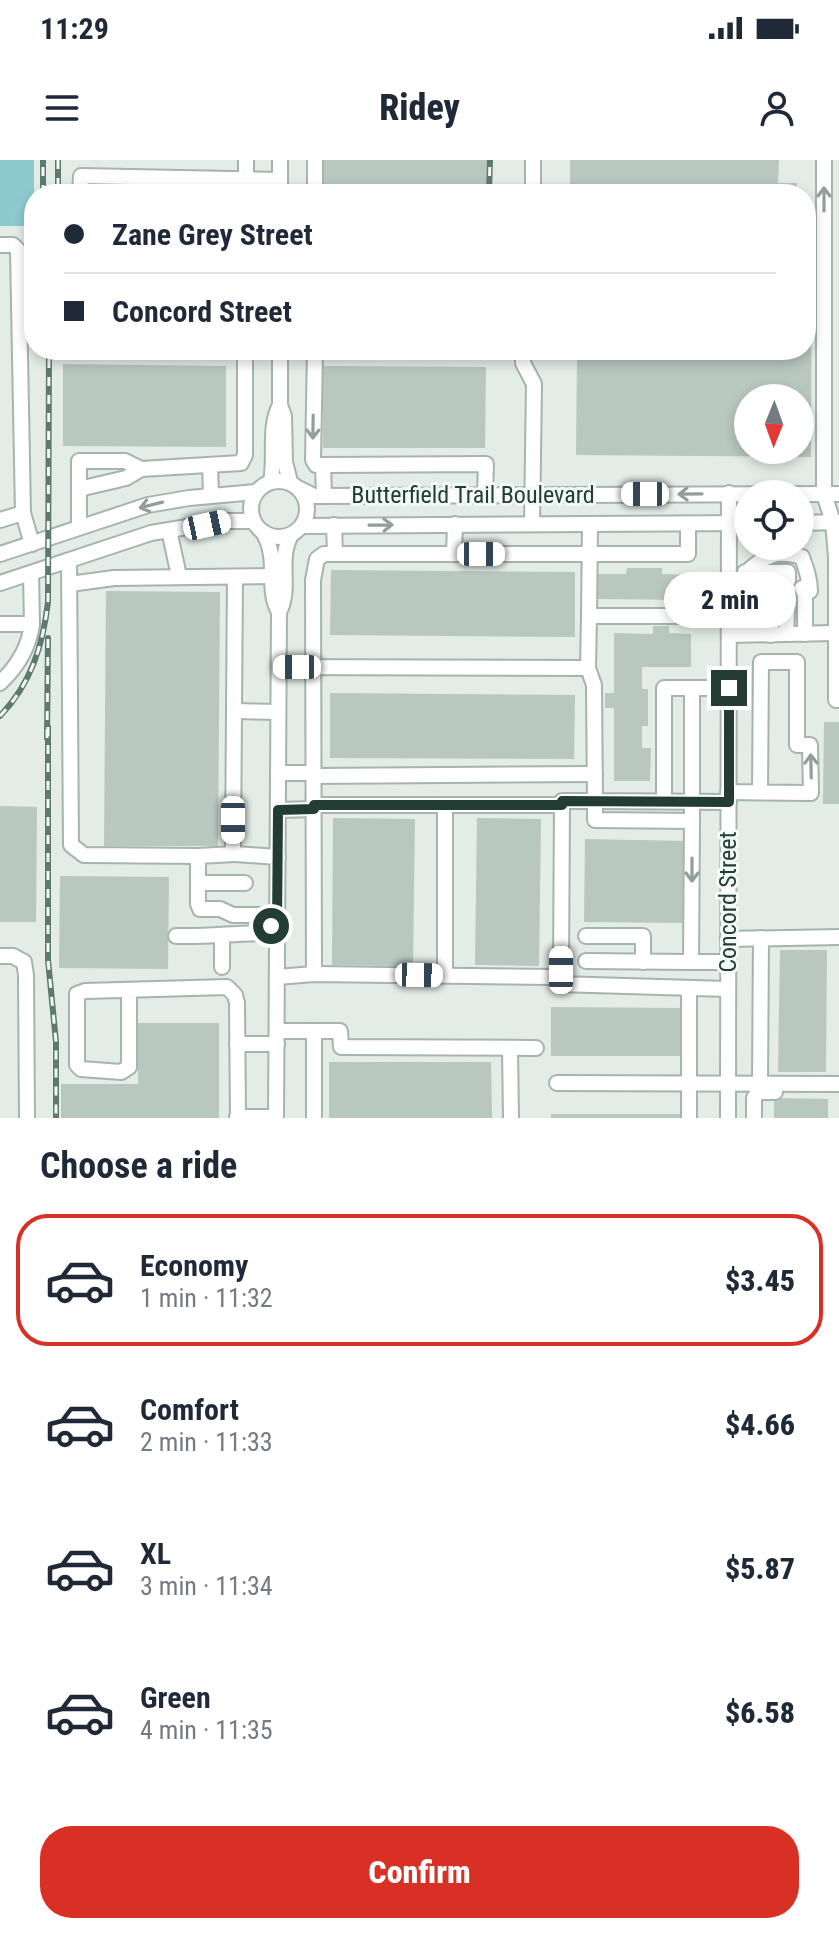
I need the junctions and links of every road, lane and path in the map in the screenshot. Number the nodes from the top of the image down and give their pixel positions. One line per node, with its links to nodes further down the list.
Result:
1 (246, 160): 8 (street)
2 (280, 160): 9 (street)
3 (315, 160): 10 (street)
4 (533, 160): 11 (street)
5 (824, 160): 12 (street, one-way to 5)
6 (81, 184): 7 (street)
7 (201, 184)
8 (246, 184)
9 (280, 184)
10 (315, 184)
11 (533, 184)
12 (832, 239): 14 (street)
13 (0, 245): 33 (street)
14 (832, 345): 28 (street)
15 (245, 360): 20 (street)
16 (280, 360): 19 (street)
17 (315, 360): 21 (street, one-way to 21)
18 (523, 360): 31 (street)
19 (280, 405): 23 (street); 24 (street)
20 (210, 465): 22 (street); 29 (street)
21 (323, 465): 30 (street); 32 (street)
22 (141, 469): 25 (street); 25 (street)
23 (271, 481): 24 (street); 26 (street)
24 (295, 486): 32 (street, Butterfield Trail Boulevard); 47 (street)
25 (79, 489): 44 (street)
26 (256, 492): 29 (street); 45 (street)
27 (729, 493): 28 (street, Butterfield Trail Boulevard); 31 (street, Butterfield Trail Boulevard, one-way to 31); 41 (street, Concord Street)
28 (832, 494): 35 (street)
29 (211, 495): 44 (street, one-way to 44)
30 (485, 495): 31 (street, Butterfield Trail Boulevard); 32 (street, Butterfield Trail Boulevard)
31 (532, 495): 38 (street)
32 (324, 496)
33 (23, 513): 34 (street); 48 (street)
34 (0, 520)
35 (836, 522): 36 (street); 53 (street)
36 (814, 523)
37 (455, 524): 38 (street, Butterfield Trail Boulevard); 43 (street, Butterfield Trail Boulevard, one-way to 37); 51 (street)
38 (532, 524): 39 (street, Butterfield Trail Boulevard)
39 (590, 524): 40 (street, Butterfield Trail Boulevard); 52 (street)
40 (688, 524): 41 (street, Butterfield Trail Boulevard); 52 (street)
41 (729, 524): 42 (street, Butterfield Trail Boulevard); 56 (street, Concord Street)
42 (734, 524)
43 (334, 525): 47 (street, Butterfield Trail Boulevard); 50 (street)
44 (79, 527): 48 (street)
45 (258, 527): 46 (street); 47 (street); 59 (street)
46 (169, 530): 54 (street); 58 (street)
47 (297, 530): 64 (street)
48 (32, 544): 49 (street)
49 (0, 554)
50 (335, 554): 51 (street); 74 (street)
51 (454, 554): 52 (street)
52 (590, 554): 65 (street)
53 (837, 557): 69 (street)
54 (69, 561): 57 (street); 63 (street)
55 (747, 572): 56 (street); 61 (street); 71 (street)
56 (729, 573): 66 (street, Concord Street)
57 (31, 574): 62 (street); 68 (street)
58 (179, 576): 60 (street); 63 (street)
59 (273, 576): 60 (street); 64 (street)
60 (235, 577): 80 (street)
61 (771, 580): 70 (street); 70 (street)
62 (0, 583)
63 (70, 584): 96 (street)
64 (279, 612): 73 (street)
65 (589, 616): 66 (street); 75 (street)
66 (729, 616): 72 (street, Concord Street)
67 (0, 624): 68 (street)
68 (32, 624): 76 (street)
69 (835, 633): 71 (street); 79 (street)
70 (779, 634): 71 (street); 72 (street)
71 (805, 634)
72 (729, 635): 78 (street, Concord Street)
73 (279, 667): 74 (street); 81 (street)
74 (315, 667): 75 (street); 84 (street)
75 (588, 668): 83 (street)
76 (0, 683)
77 (692, 688): 78 (street); 88 (street); 89 (street)
78 (729, 688): 86 (street, Concord Street)
79 (839, 700)
80 (234, 711): 81 (street); 95 (street)
81 (278, 712): 82 (street)
82 (278, 773): 84 (street); 93 (street)
83 (595, 774): 84 (street); 87 (street)
84 (314, 775): 92 (street)
85 (760, 792): 85 (street, one-way to 85); 86 (street)
86 (728, 797): 89 (street); 107 (street, Concord Street)
87 (595, 801): 88 (street); 91 (street); 94 (street)
88 (664, 801): 89 (street)
89 (692, 802): 94 (street)
90 (445, 805): 91 (street); 92 (street); 115 (street)
91 (562, 805): 117 (street)
92 (314, 807): 93 (street); 114 (street)
93 (278, 810): 97 (street)
94 (692, 821): 111 (street, one-way to 111)
95 (235, 854): 96 (street); 97 (street)
96 (198, 856): 98 (street)
97 (278, 857): 101 (street)
98 (198, 883): 99 (street); 100 (street)
99 (245, 883)
100 (233, 915): 101 (street); 102 (street)
101 (274, 926): 102 (street); 116 (street)
102 (228, 935): 103 (street); 113 (street)
103 (176, 936)
104 (586, 936): 110 (street)
105 (839, 937): 106 (street)
106 (761, 938): 107 (street); 128 (street)
107 (728, 939): 112 (street, Concord Street)
108 (0, 956): 134 (street)
109 (586, 961): 110 (street)
110 (643, 962): 111 (street)
111 (691, 962): 112 (street)
112 (728, 962): 119 (street, Concord Street)
113 (222, 967)
114 (314, 974): 115 (street); 116 (street)
115 (445, 975): 117 (street)
116 (277, 977): 122 (street)
117 (557, 977): 118 (street)
118 (689, 988): 119 (street); 127 (street)
119 (728, 989): 130 (street, Concord Street)
120 (129, 990): 120 (street); 123 (street)
121 (314, 1031): 122 (street); 124 (street); 136 (street)
122 (277, 1038): 123 (street); 135 (street)
123 (237, 1044): 133 (street)
124 (510, 1048): 125 (street); 137 (street)
125 (536, 1048)
126 (557, 1083): 127 (street)
127 (689, 1083): 130 (street); 138 (street)
128 (760, 1084): 129 (street); 130 (street)
129 (839, 1084)
130 (728, 1091): 132 (street); 139 (street, Concord Street)
131 (839, 1092): 132 (street)
132 (754, 1098): 140 (street)
133 (238, 1117): 135 (street)
134 (27, 1118)
135 (276, 1118)
136 (314, 1118)
137 (511, 1118)
138 (689, 1118)
139 (728, 1118)
140 (754, 1118)

